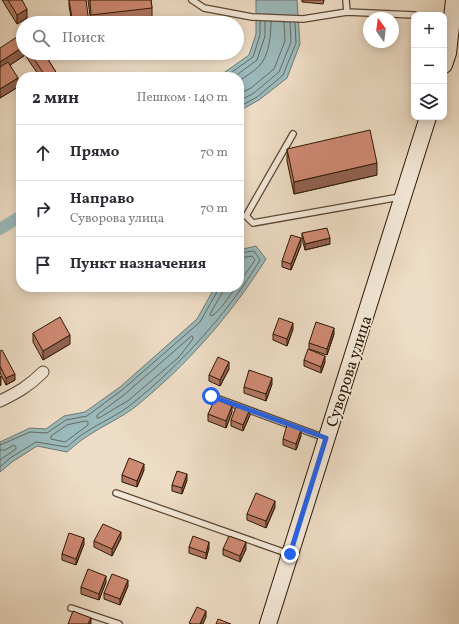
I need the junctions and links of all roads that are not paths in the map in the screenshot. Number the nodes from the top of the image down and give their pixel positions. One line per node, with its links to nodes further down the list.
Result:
1 (192, 0): 4 (lane)
2 (346, 0): 4 (lane)
3 (454, 0): 6 (street)
4 (347, 12): 5 (lane)
5 (411, 15)
6 (448, 17): 7 (street)
7 (447, 56)
8 (427, 120): 10 (street, Суворова улица)
9 (294, 134): 10 (lane)
10 (402, 197): 14 (street, Суворова улица)
11 (43, 372): 13 (street)
12 (211, 396): 14 (lane)
13 (0, 401)
14 (326, 438): 16 (street, Суворова улица)
15 (116, 493): 16 (lane)
16 (290, 554): 19 (street, Суворова улица)
17 (71, 608): 18 (lane)
18 (118, 624)
19 (268, 624)

